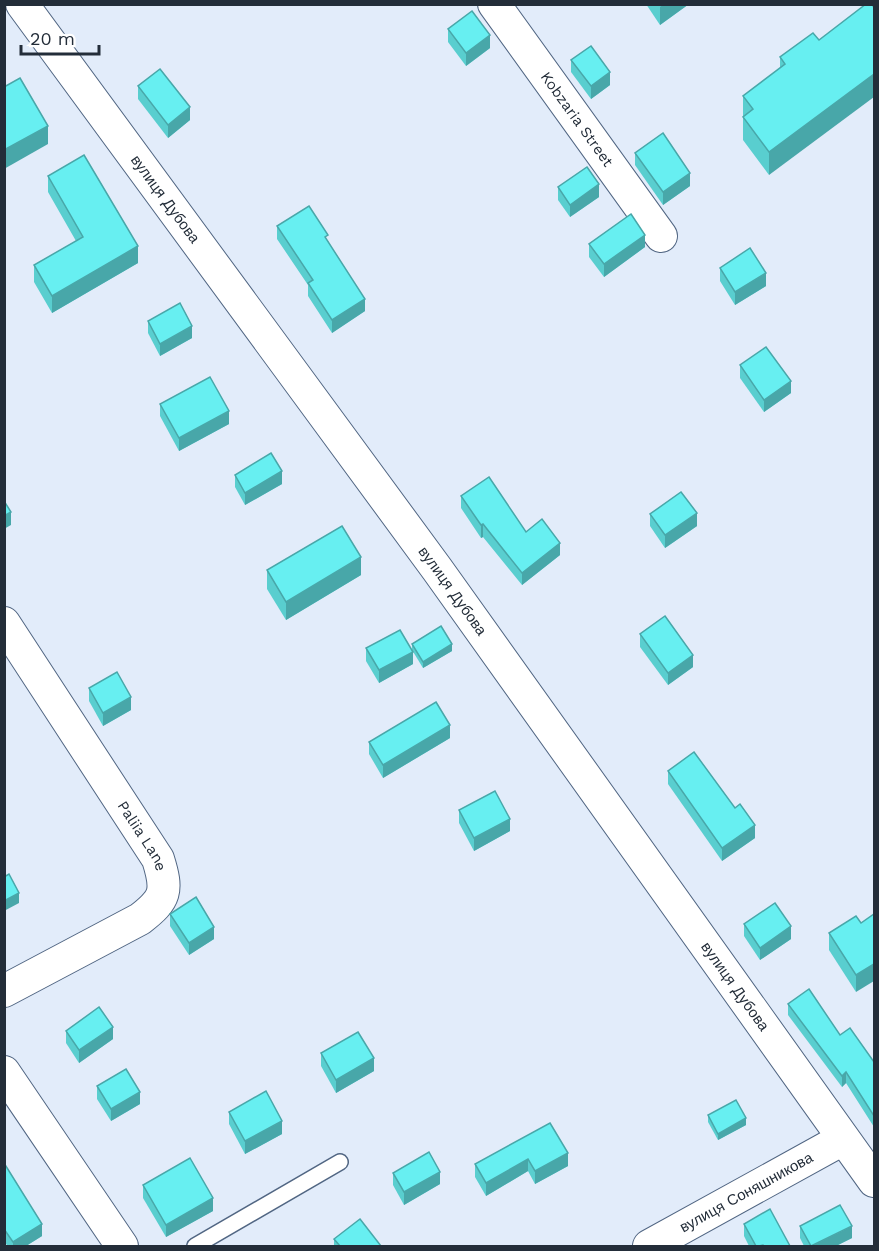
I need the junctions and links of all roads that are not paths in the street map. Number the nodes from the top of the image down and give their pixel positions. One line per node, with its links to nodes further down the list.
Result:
1 (21, 4): 3 (street); 8 (street, вулиця Дубова)
2 (494, 4): 4 (street, Kobzaria Street)
3 (4, 11)
4 (661, 236)
5 (4, 623): 6 (street, Paliia Lane)
6 (4, 991)
7 (4, 1072): 11 (street)
8 (843, 1139): 10 (street, вулиця Дубова); 13 (street, вулиця Соняшникова)
9 (340, 1162): 12 (lane)
10 (874, 1181)
11 (122, 1246)
12 (195, 1246)
13 (649, 1246)

